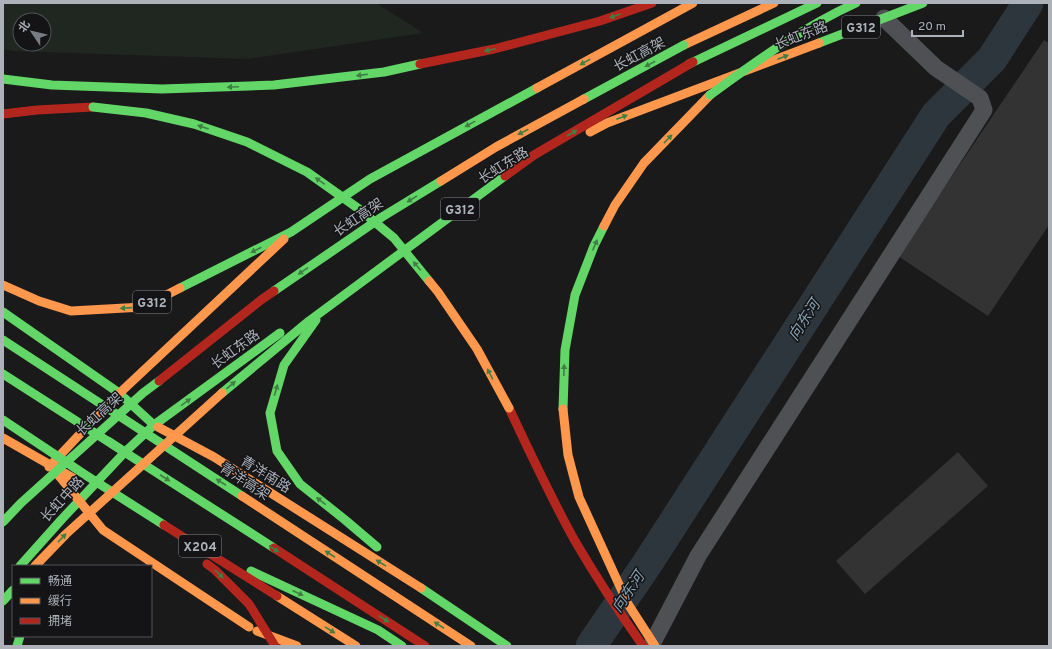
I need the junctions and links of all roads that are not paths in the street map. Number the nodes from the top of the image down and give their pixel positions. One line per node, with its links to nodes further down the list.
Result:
1 (652, 3): 8 (main road, one-way to 8)
2 (693, 3): 10 (main road, G312, one-way to 10)
3 (774, 3): 19 (main road, 长虹高架, one-way to 19, bridge)
4 (817, 3): 20 (main road, one-way to 4, bridge)
5 (856, 3): 54 (main road, one-way to 5, bridge)
6 (924, 3): 7 (main road, 长虹东路 / G312)
7 (884, 18): 12 (main road, 长虹东路 / G312, one-way to 7); 53 (street)
8 (3, 79)
9 (3, 114): 52 (main road, one-way to 9, bridge)
10 (291, 232): 11 (main road, G312, one-way to 11); 18 (main road, G312)
11 (3, 285)
12 (334, 294): 24 (main road, 长虹东路 / G312, one-way to 12); 39 (main road, one-way to 12)
13 (3, 312): 18 (main road)
14 (34, 322): 18 (main road)
15 (3, 339): 21 (main road, 青洋南路); 50 (main road, 青洋高架, one-way to 15, bridge)
16 (3, 374): 49 (main road, one-way to 49, bridge)
17 (3, 377): 25 (main road)
18 (119, 393): 21 (main road, G312); 24 (main road)
19 (143, 393): 29 (main road, bridge); 34 (main road, 长虹高架, bridge)
20 (211, 402): 35 (main road, bridge); 37 (main road, one-way to 20, bridge)
21 (109, 403): 24 (main road, 青洋南路); 25 (main road, G312)
22 (3, 420): 30 (main road, bridge)
23 (3, 425): 30 (main road, bridge)
24 (154, 425): 27 (main road, 长虹东路 / G312); 39 (main road, 青洋南路, one-way to 24)
25 (85, 427): 27 (main road); 28 (main road)
26 (3, 438): 28 (main road, X204)
27 (125, 452): 31 (main road, 长虹中路)
28 (50, 465): 31 (main road, X204); 32 (main road); 33 (main road)
29 (40, 470)
30 (87, 476): 45 (main road, one-way to 45, bridge); 47 (main road, one-way to 47, bridge)
31 (90, 488): 32 (main road, 长虹中路); 48 (main road, X204, one-way to 48)
32 (79, 500): 36 (main road, 长虹中路); 44 (main road)
33 (3, 517)
34 (3, 522)
35 (82, 532)
36 (21, 565)
37 (36, 565)
38 (12, 591): 40 (main road)
39 (437, 598): 51 (main road, 青洋南路)
40 (3, 601)
41 (12, 601): 43 (main road)
42 (196, 602): 44 (main road)
43 (3, 609)
44 (249, 627): 46 (main road)
45 (275, 646)
46 (297, 646)
47 (356, 646)
48 (402, 646)
49 (425, 646)
50 (471, 646)
51 (507, 646)
52 (643, 646)
53 (651, 646)
54 (655, 646)

